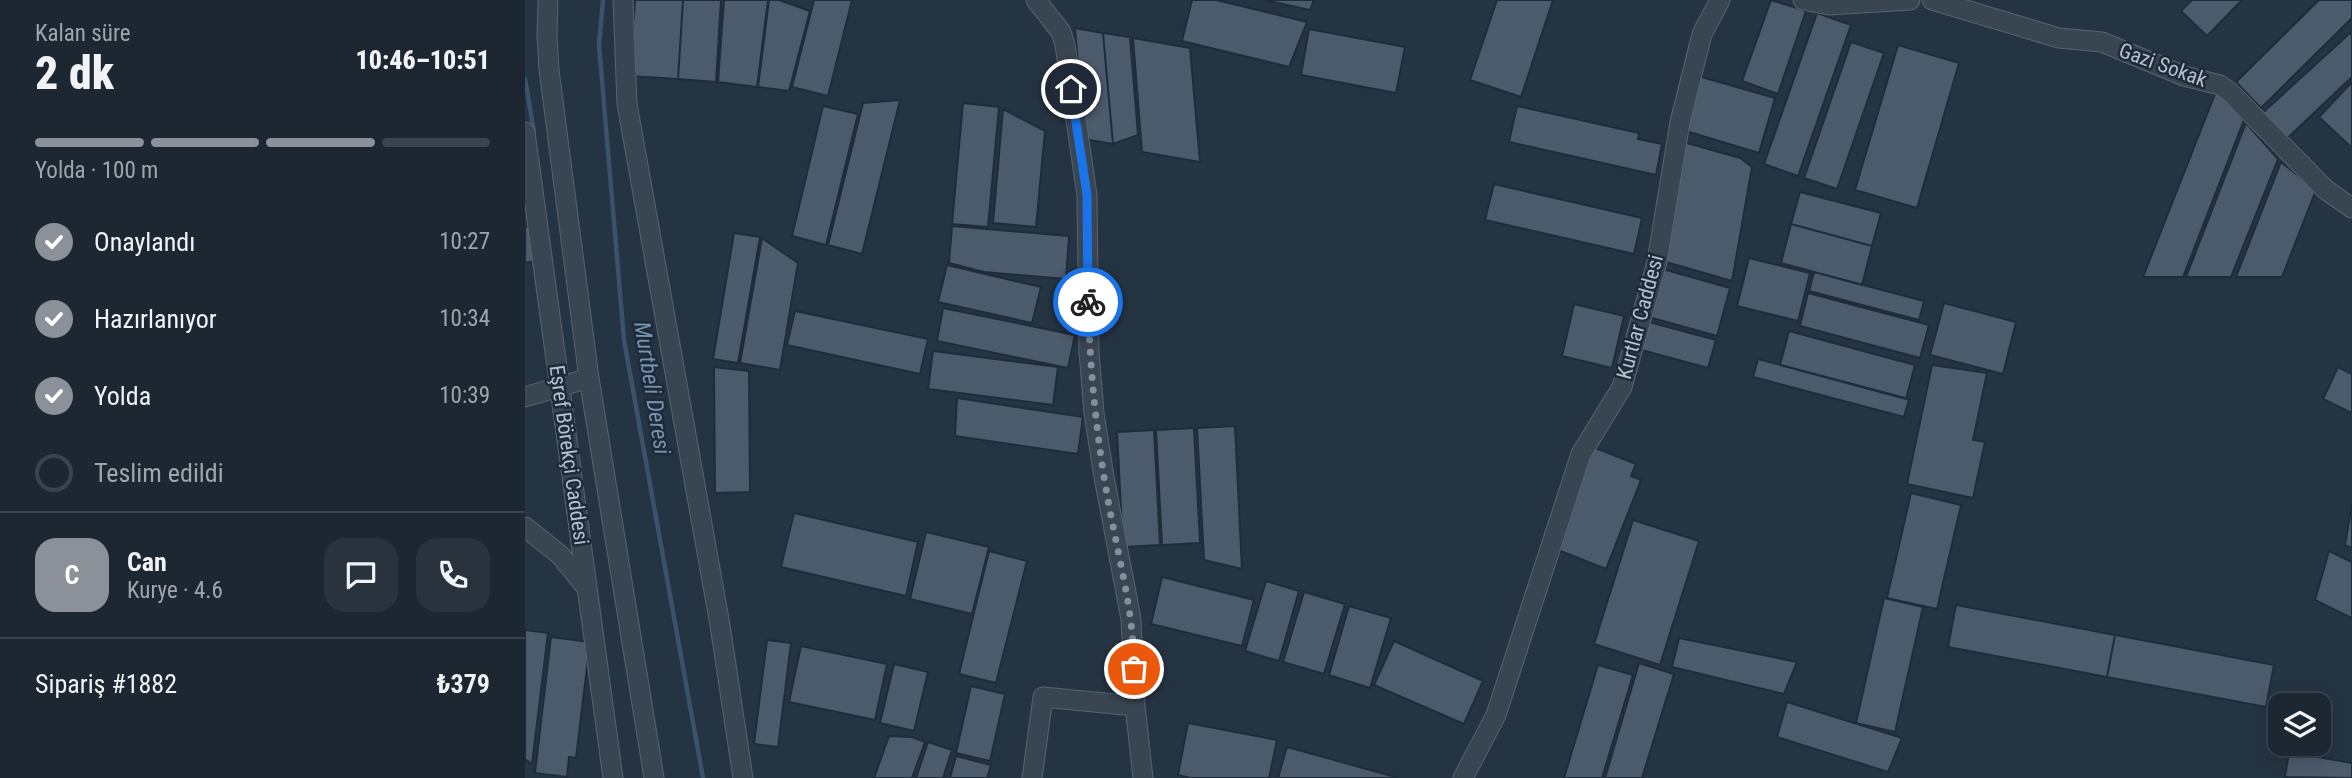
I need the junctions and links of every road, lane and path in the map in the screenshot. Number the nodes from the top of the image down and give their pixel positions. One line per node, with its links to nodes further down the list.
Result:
1 (548, 0): 10 (street)
2 (623, 0): 17 (street)
3 (1036, 0): 14 (street)
4 (1720, 0): 20 (street, Kurtlar Caddesi)
5 (1803, 0): 6 (street)
6 (1910, 0)
7 (1932, 0): 9 (street, Gazi Sokak)
8 (525, 132): 10 (street, Eşref Börekçi Caddesi)
9 (2352, 208)
10 (571, 384): 11 (street); 13 (street, Eşref Börekçi Caddesi); 16 (street)
11 (525, 397)
12 (525, 527): 13 (street)
13 (587, 589): 15 (street, Eşref Börekçi Caddesi)
14 (1135, 706): 18 (street); 19 (street)
15 (613, 778)
16 (654, 778)
17 (743, 778)
18 (1032, 778)
19 (1143, 778)
20 (1463, 778)

